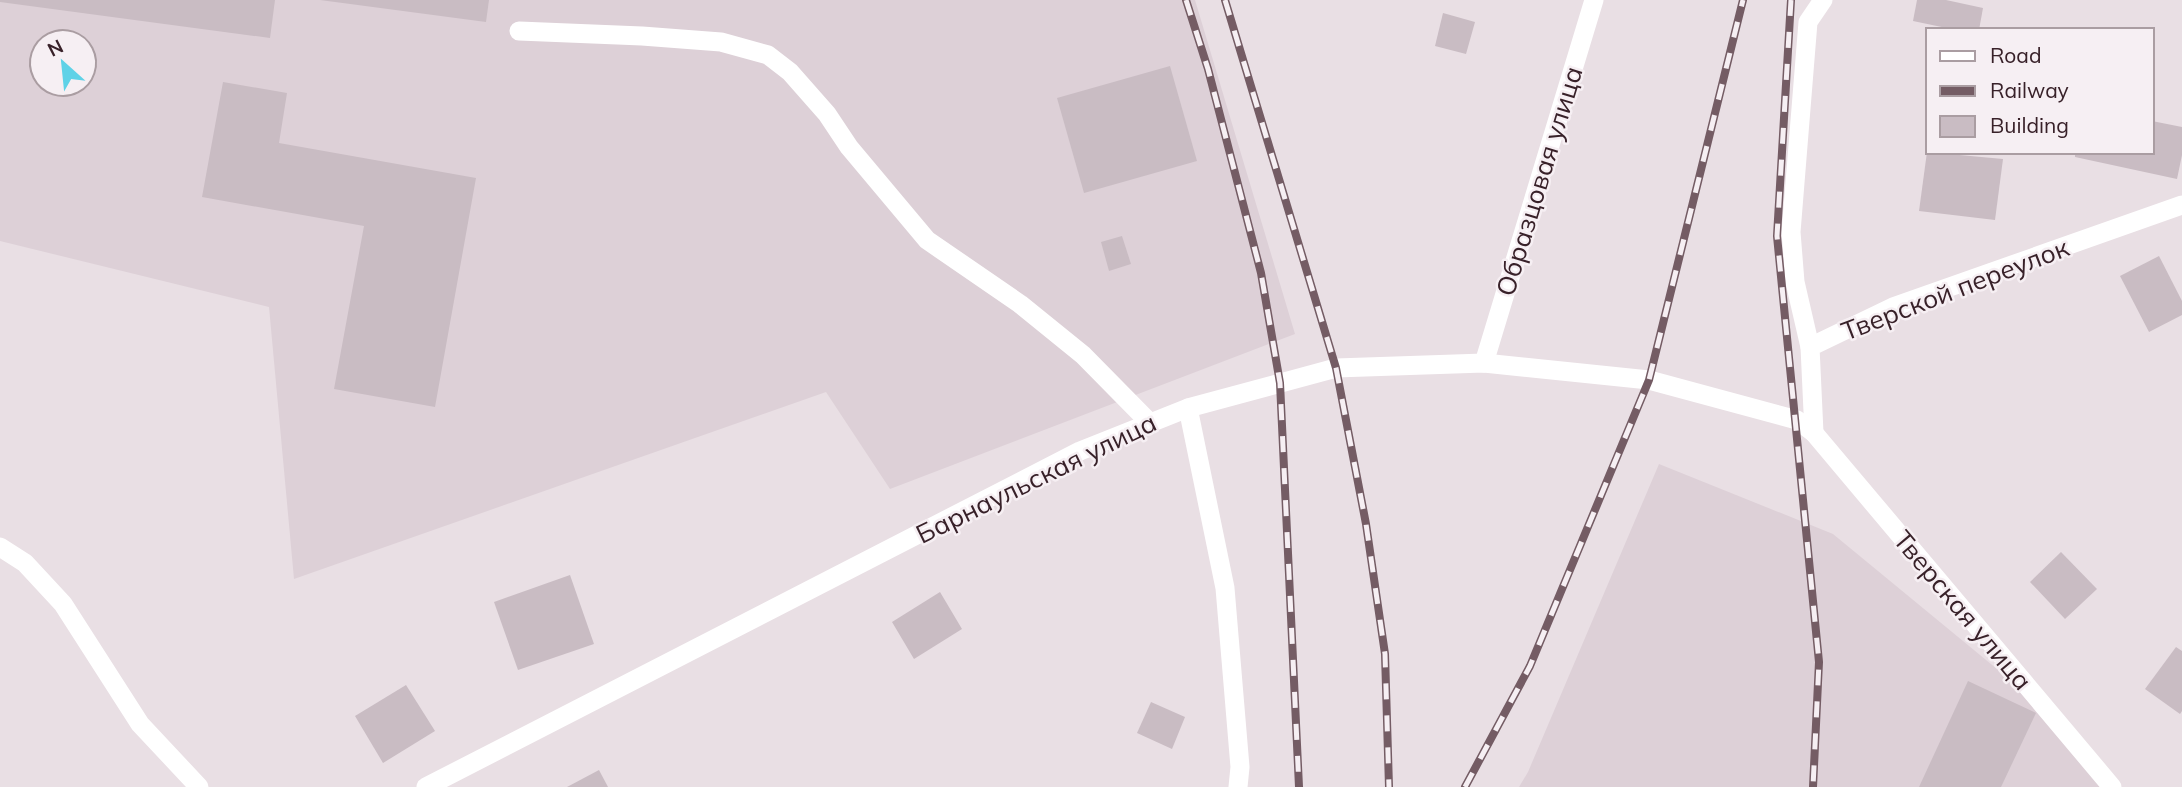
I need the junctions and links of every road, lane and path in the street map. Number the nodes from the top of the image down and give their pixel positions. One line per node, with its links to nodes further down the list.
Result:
1 (1594, 0): 6 (street, Образцовая улица)
2 (1823, 0): 5 (street)
3 (519, 31): 8 (street)
4 (2182, 205): 5 (street, Тверской переулок)
5 (1810, 347): 9 (street, Тверской переулок)
6 (1484, 363): 7 (street, Барнаульская улица); 9 (street, Барнаульская улица)
7 (1188, 408): 8 (street, Барнаульская улица); 14 (street)
8 (1149, 422): 13 (street, Барнаульская улица)
9 (1814, 433): 11 (street, Тверская улица)
10 (0, 547): 12 (street)
11 (2109, 786)
12 (198, 787)
13 (426, 787)
14 (1238, 787)

